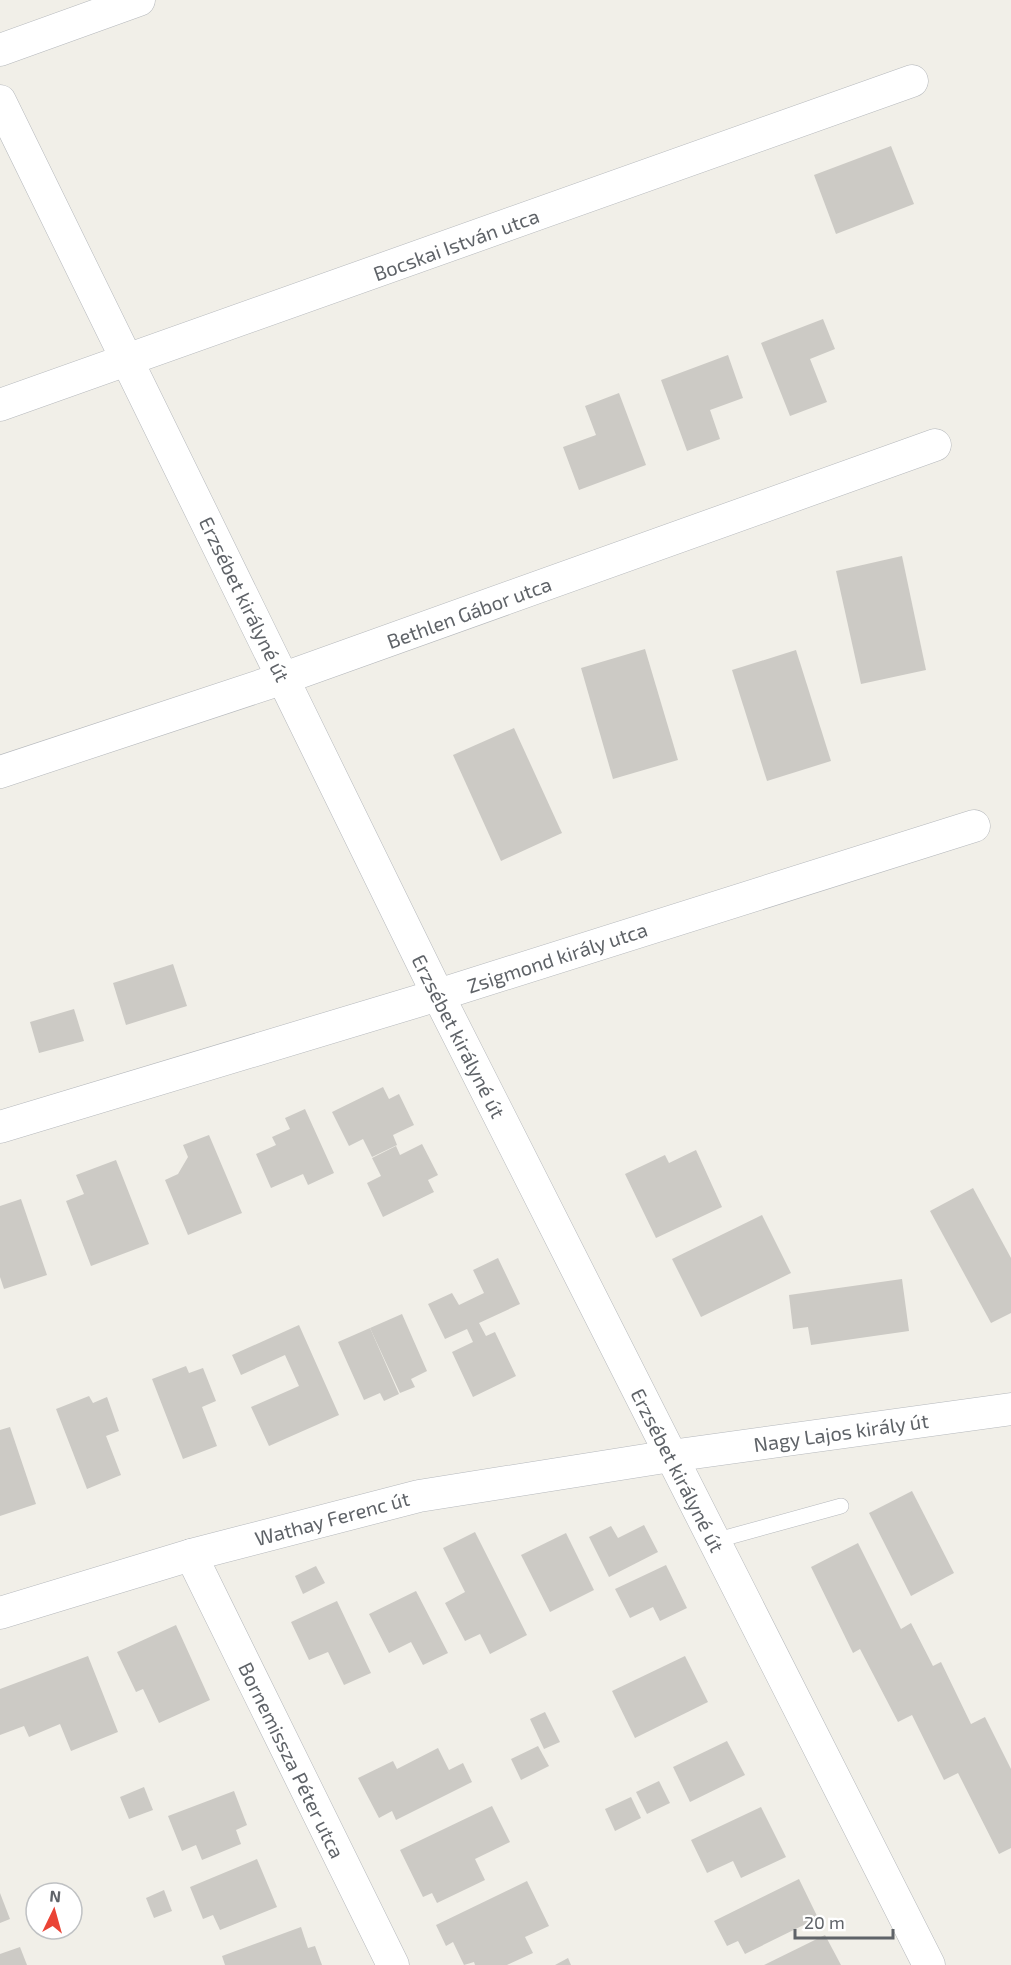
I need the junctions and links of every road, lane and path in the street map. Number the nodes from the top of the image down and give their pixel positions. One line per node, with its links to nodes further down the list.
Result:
1 (139, 0): 2 (street)
2 (0, 50)
3 (912, 81): 5 (street, Bocskai István utca)
4 (0, 101): 5 (street, Erzsébet királyné út)
5 (128, 361): 6 (street, Bocskai István utca); 8 (street, Erzsébet királyné út)
6 (0, 405)
7 (936, 445): 8 (street, Bethlen Gábor utca)
8 (284, 678): 9 (street, Bethlen Gábor utca); 11 (street, Erzsébet királyné út)
9 (0, 772)
10 (974, 825): 11 (street, Zsigmond király utca)
11 (438, 995): 12 (street, Zsigmond király utca); 14 (street, Erzsébet királyné út)
12 (0, 1127)
13 (1011, 1409): 14 (street, Nagy Lajos király út)
14 (671, 1456): 16 (street, Erzsébet királyné út); 17 (street, Wathay Ferenc út)
15 (841, 1506): 16 (lane)
16 (714, 1541): 20 (street, Erzsébet királyné út)
17 (191, 1555): 18 (street, Wathay Ferenc út); 19 (street, Bornemissza Péter utca)
18 (0, 1613)
19 (393, 1965)
20 (930, 1965)

